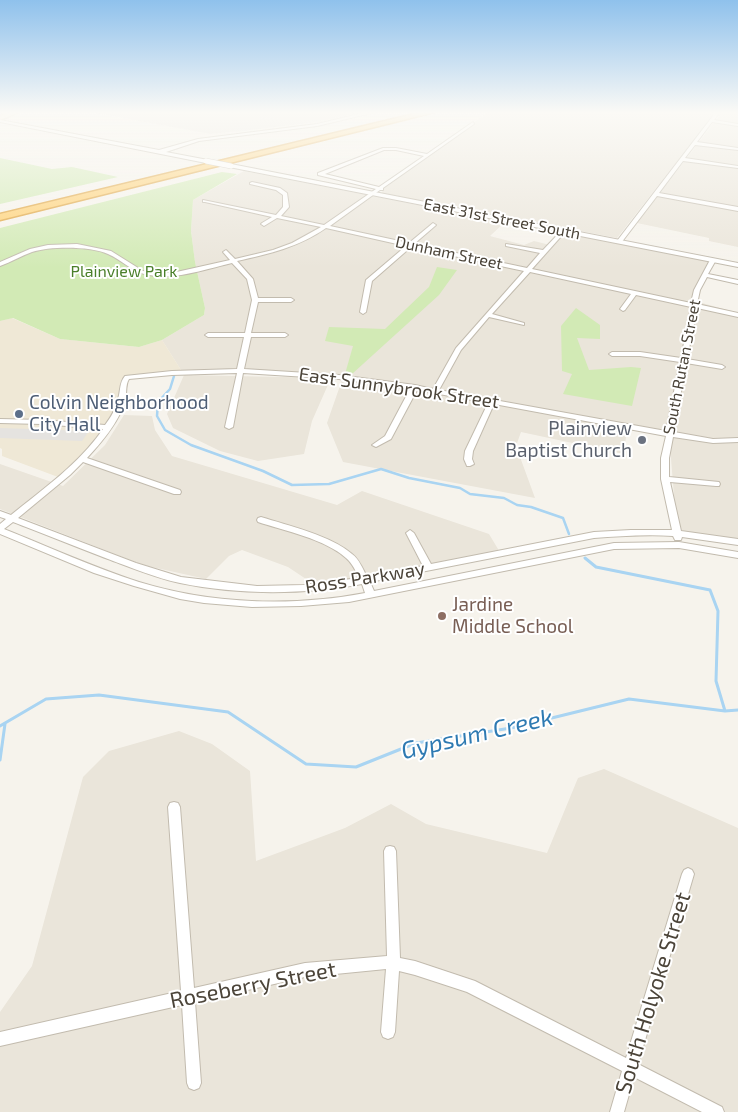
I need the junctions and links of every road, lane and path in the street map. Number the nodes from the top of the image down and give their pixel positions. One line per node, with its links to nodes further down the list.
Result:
1 (211, 164): 15 (highway)
2 (216, 164): 15 (highway)
3 (220, 164): 11 (street, East 31st Street South, bridge)
4 (347, 164): 10 (street)
5 (416, 164): 10 (street)
6 (678, 164): 12 (street)
7 (719, 164): 8 (street)
8 (738, 167)
9 (252, 184): 16 (street)
10 (381, 189): 11 (street)
11 (374, 194): 19 (street); 20 (street, East 31st Street South)
12 (655, 194): 14 (street); 21 (street)
13 (205, 201): 16 (street, Dunham Street)
14 (738, 209)
15 (0, 216)
16 (276, 216): 17 (street); 19 (street, Dunham Street)
17 (264, 224)
18 (433, 225): 22 (street)
19 (325, 226): 22 (street, Dunham Street); 27 (street)
20 (563, 231): 21 (street, East 31st Street South); 25 (street)
21 (619, 242): 26 (street, East 31st Street South)
22 (410, 244): 30 (street, Dunham Street); 39 (street)
23 (508, 245): 25 (street)
24 (226, 252): 27 (street)
25 (544, 252): 30 (street)
26 (713, 260): 29 (street, East 31st Street South); 32 (street, South Rutan Street)
27 (235, 261): 31 (street); 35 (street)
28 (0, 264): 31 (street)
29 (738, 265)
30 (528, 269): 34 (street, Dunham Street); 40 (street)
31 (149, 274)
32 (705, 275): 33 (street); 37 (street, South Rutan Street)
33 (738, 282)
34 (635, 292): 37 (street, Dunham Street); 38 (street)
35 (254, 300): 36 (street); 44 (street)
36 (290, 300)
37 (694, 304): 41 (street, Dunham Street); 47 (street, South Rutan Street)
38 (623, 309)
39 (363, 312)
40 (487, 315): 42 (street); 51 (street)
41 (738, 315)
42 (522, 324)
43 (208, 335): 44 (street)
44 (246, 335): 45 (street); 49 (street)
45 (285, 335)
46 (612, 354): 47 (street)
47 (683, 360): 48 (street); 56 (street, South Rutan Street)
48 (722, 367)
49 (239, 371): 50 (street, East Sunnybrook Street); 54 (street, East Sunnybrook Street); 55 (street)
50 (415, 388): 51 (street, East Sunnybrook Street); 58 (street)
51 (435, 391): 52 (street, East Sunnybrook Street)
52 (492, 402): 56 (street, East Sunnybrook Street); 60 (street)
53 (0, 421): 54 (street)
54 (108, 427): 59 (street)
55 (229, 427)
56 (669, 434): 57 (street, East Sunnybrook Street); 61 (street, South Rutan Street)
57 (738, 440)
58 (376, 445)
59 (84, 459): 63 (street); 65 (street)
60 (470, 464)
61 (665, 479): 62 (street); 68 (street, South Rutan Street)
62 (716, 484)
63 (177, 492)
64 (0, 514): 65 (street, Ross Parkway)
65 (12, 518): 67 (street); 74 (street, Ross Parkway)
66 (261, 520): 74 (street)
67 (0, 530): 75 (street, Ross Parkway)
68 (677, 532): 70 (street, Ross Parkway); 71 (street, South Rutan Street); 73 (street, Ross Parkway)
69 (410, 533): 73 (street)
70 (738, 542)
71 (679, 545): 72 (street, Ross Parkway); 75 (street, Ross Parkway)
72 (738, 555)
73 (429, 568): 74 (street, Ross Parkway)
74 (365, 581): 75 (street)
75 (371, 595)
76 (174, 807): 80 (street)
77 (390, 851): 79 (street)
78 (688, 874): 83 (street, South Holyoke Street)
79 (393, 964): 80 (street, Roseberry Street); 81 (street); 83 (street, Roseberry Street)
80 (187, 997): 82 (street, Roseberry Street); 84 (street)
81 (388, 1032)
82 (0, 1039)
83 (630, 1067): 85 (street, South Holyoke Street); 86 (street, Roseberry Street)
84 (194, 1083)
85 (617, 1112)
86 (717, 1112)

